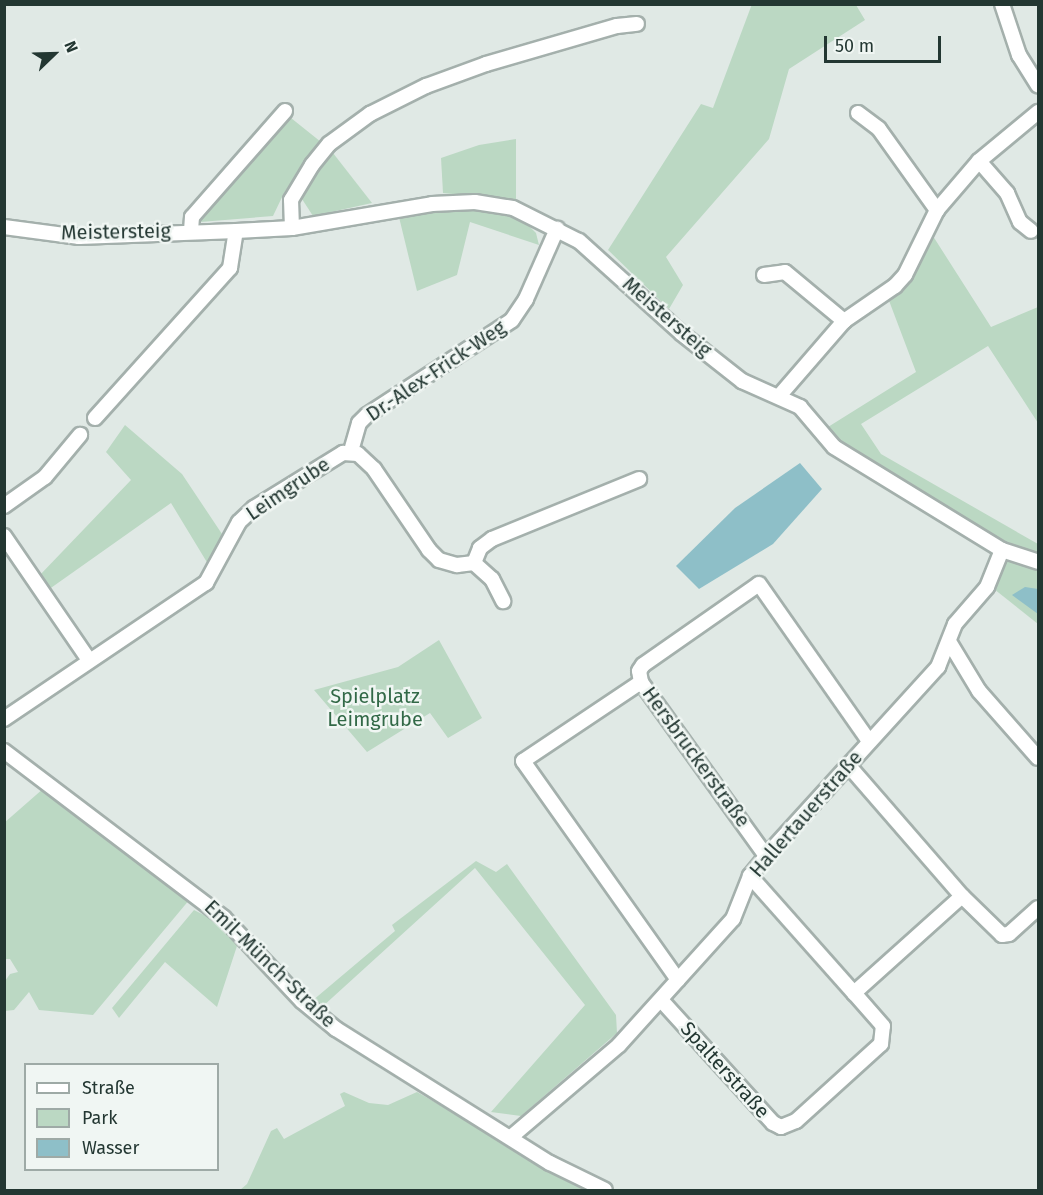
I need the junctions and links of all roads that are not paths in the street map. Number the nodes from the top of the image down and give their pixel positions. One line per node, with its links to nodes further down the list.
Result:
1 (1002, 4): 3 (street)
2 (637, 24): 10 (street)
3 (1038, 86)
4 (285, 111): 12 (street, Meistersteig)
5 (1038, 112): 7 (street)
6 (858, 113): 8 (street)
7 (979, 161): 8 (street); 14 (street)
8 (937, 210): 16 (street)
9 (4, 227): 12 (street, Meistersteig)
10 (292, 228): 11 (street, Meistersteig); 13 (street, Meistersteig)
11 (557, 229): 17 (street, Meistersteig); 20 (street, Dr.-Alex-Frick-Weg)
12 (191, 231): 13 (street, Meistersteig)
13 (236, 231): 18 (street)
14 (1031, 231)
15 (765, 275): 16 (street)
16 (844, 321): 17 (street)
17 (780, 395): 24 (street, Meistersteig)
18 (95, 418)
19 (80, 435): 22 (street)
20 (351, 451): 26 (street, Leimgrube); 29 (street, Leimgrube)
21 (639, 479): 26 (street)
22 (4, 506)
23 (4, 536): 29 (street)
24 (1002, 550): 25 (street, Meistersteig); 28 (street, Hallertauerstraße)
25 (1038, 562)
26 (474, 563): 27 (street)
27 (503, 602)
28 (950, 643): 32 (street, Hallertauerstraße); 34 (street)
29 (89, 660): 31 (street, Leimgrube)
30 (641, 682): 32 (street, Hersbruckerstraße); 36 (street, Hersbruckerstraße); 40 (street)
31 (4, 719)
32 (869, 741): 35 (street, Hallertauerstraße)
33 (4, 751): 43 (street, Emil-Münch-Straße)
34 (1038, 758)
35 (848, 765): 36 (street, Hallertauerstraße); 38 (street)
36 (766, 856): 37 (street, Hallertauerstraße)
37 (750, 876): 40 (street, Hallertauerstraße); 41 (street, Spalterstraße)
38 (962, 896): 39 (street); 41 (street)
39 (1038, 908)
40 (678, 980): 42 (street, Hallertauerstraße)
41 (854, 993): 42 (street, Spalterstraße)
42 (661, 1000): 43 (street, Hallertauerstraße)
43 (511, 1137): 44 (street, Emil-Münch-Straße)
44 (605, 1191)

